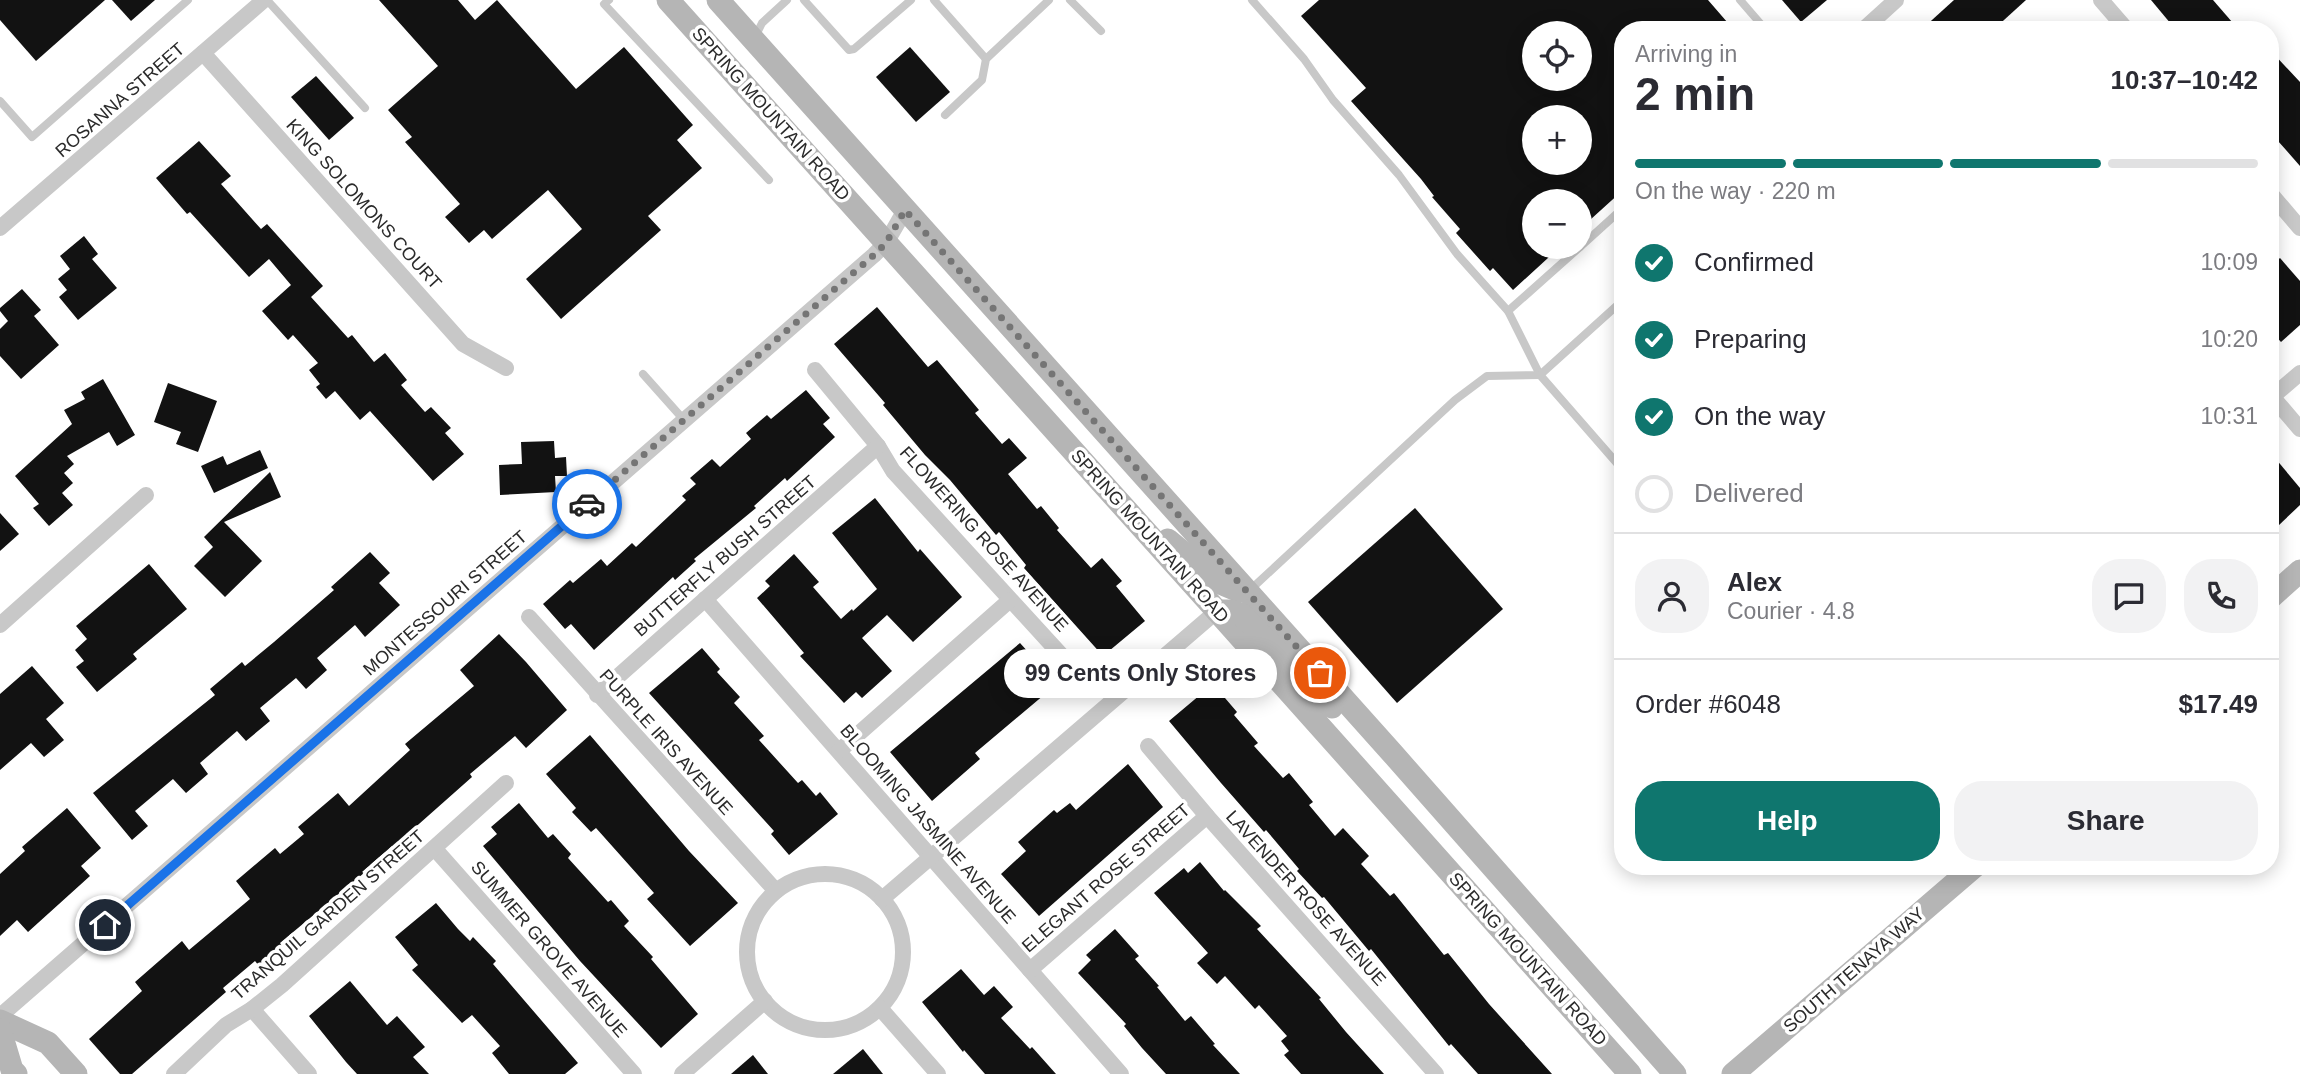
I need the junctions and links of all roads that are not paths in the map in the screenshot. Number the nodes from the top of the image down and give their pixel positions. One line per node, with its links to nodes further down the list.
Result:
1 (188, 0): 23 (lane)
2 (266, 0): 21 (street, ROSANNA STREET); 24 (lane)
3 (609, 0): 26 (lane)
4 (668, 0): 33 (main road, SPRING MOUNTAIN ROAD)
5 (718, 0): 20 (main road, SPRING MOUNTAIN ROAD)
6 (787, 0): 20 (lane)
7 (804, 0): 8 (lane)
8 (911, 0)
9 (934, 0): 22 (lane)
10 (1049, 0): 22 (lane)
11 (1070, 0): 19 (lane)
12 (1252, 0): 36 (lane)
13 (1740, 0): 16 (lane)
14 (1896, 0): 17 (street)
15 (2101, 0): 18 (street)
16 (1758, 21)
17 (1873, 21)
18 (2119, 21)
19 (1101, 31)
20 (753, 40): 28 (main road, SPRING MOUNTAIN ROAD)
21 (203, 53): 30 (street, ROSANNA STREET); 37 (street, KING SOLOMONS COURT)
22 (986, 59): 25 (lane)
23 (0, 101)
24 (365, 108)
25 (945, 115)
26 (769, 180)
27 (2279, 204): 31 (street)
28 (905, 210): 33 (street, MONTESSOURI STREET); 52 (main road, SPRING MOUNTAIN ROAD)
29 (1614, 216): 32 (lane)
30 (0, 228)
31 (2300, 228)
32 (1592, 236)
33 (886, 243): 44 (street, MONTESSOURI STREET); 48 (main road, SPRING MOUNTAIN ROAD)
34 (1566, 259): 36 (lane)
35 (1614, 308): 41 (lane)
36 (1508, 311): 41 (lane)
37 (506, 368)
38 (815, 370): 46 (street, FLOWERING ROSE AVENUE)
39 (2300, 373): 42 (street)
40 (643, 374): 44 (lane)
41 (1540, 374): 47 (lane); 52 (lane)
42 (2279, 390)
43 (2279, 405): 45 (street)
44 (684, 420): 74 (street, MONTESSOURI STREET)
45 (2300, 429)
46 (878, 446): 53 (street, BUTTERFLY BUSH STREET); 54 (street, FLOWERING ROSE AVENUE)
47 (1614, 460)
48 (1109, 492): 52 (main road); 55 (main road, SPRING MOUNTAIN ROAD)
49 (146, 495): 57 (street)
50 (2300, 571): 51 (main road)
51 (2279, 590)
52 (1248, 593): 62 (main road, SPRING MOUNTAIN ROAD)
53 (705, 599): 59 (street, BUTTERFLY BUSH STREET); 61 (street, BLOOMING JASMINE AVENUE)
54 (1010, 600): 58 (street, FLOWERING ROSE AVENUE); 61 (street)
55 (1217, 611): 62 (main road); 66 (street); 85 (main road, SPRING MOUNTAIN ROAD)
56 (529, 617): 59 (street, PURPLE IRIS AVENUE)
57 (0, 625)
58 (1073, 668)
59 (597, 695): 68 (street, PURPLE IRIS AVENUE)
60 (1148, 746): 64 (street, LAVENDER ROSE AVENUE)
61 (839, 751): 66 (street, BLOOMING JASMINE AVENUE)
62 (1393, 754): 86 (main road, SPRING MOUNTAIN ROAD)
63 (506, 783): 65 (street, TRANQUIL GARDEN STREET)
64 (1207, 816): 70 (street, ELEGANT ROSE STREET); 84 (street, LAVENDER ROSE AVENUE)
65 (435, 849): 73 (street, TRANQUIL GARDEN STREET); 80 (street, SUMMER GROVE AVENUE)
66 (932, 857): 69 (street); 70 (street, BLOOMING JASMINE AVENUE)
67 (1964, 875): 87 (main road, SOUTH TENAYA WAY)
68 (776, 891): 69 (street); 71 (street)
69 (882, 899): 72 (street)
70 (1030, 970): 83 (street, BLOOMING JASMINE AVENUE)
71 (765, 1002): 72 (street); 81 (street)
72 (880, 1008): 82 (street)
73 (252, 1009): 78 (street, TRANQUIL GARDEN STREET); 79 (street)
74 (0, 1018): 77 (main road)
75 (0, 1030): 76 (main road)
76 (16, 1074)
77 (76, 1074)
78 (174, 1074)
79 (309, 1074)
80 (634, 1074)
81 (682, 1074)
82 (938, 1074)
83 (1121, 1074)
84 (1436, 1074)
85 (1630, 1074)
86 (1675, 1074)
87 (1733, 1074)

